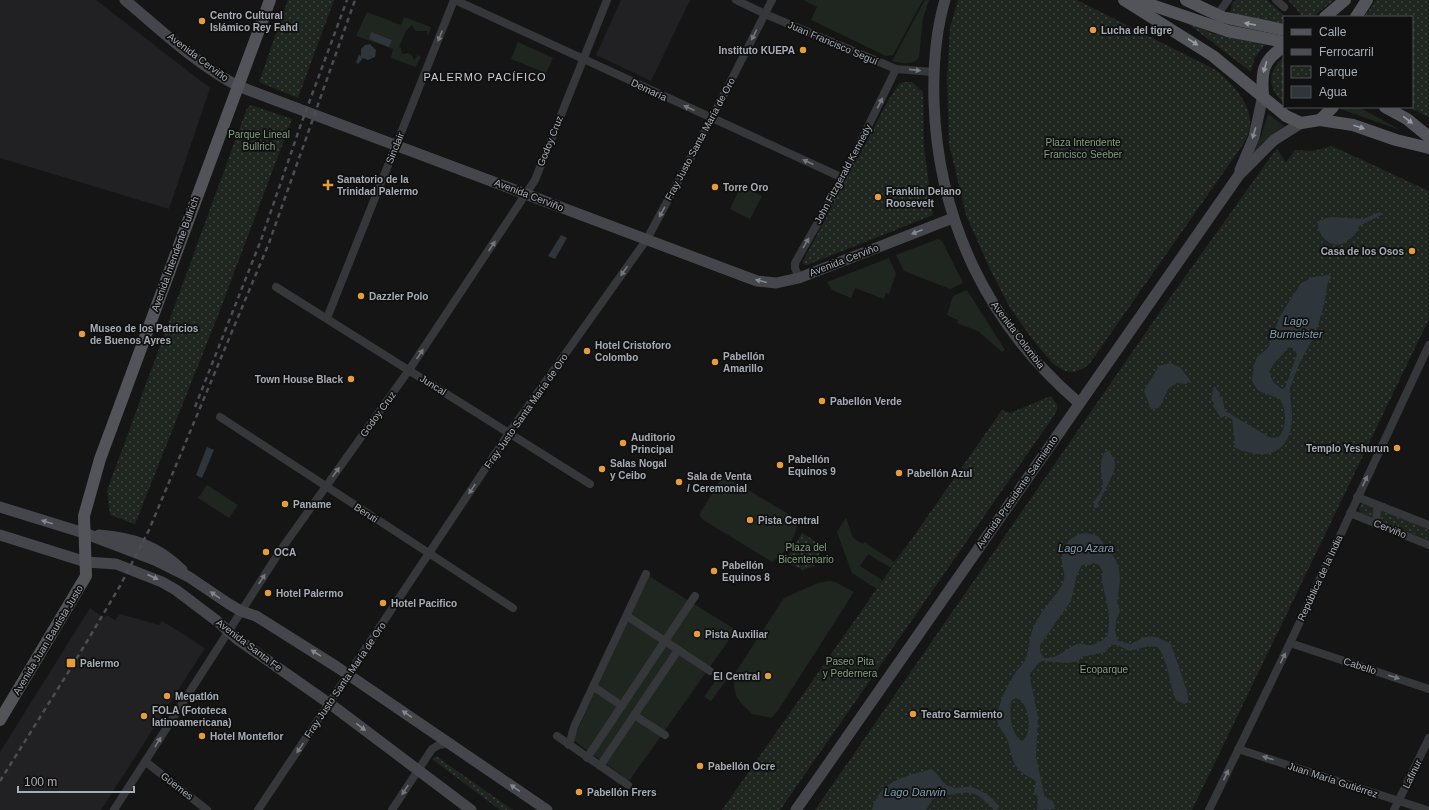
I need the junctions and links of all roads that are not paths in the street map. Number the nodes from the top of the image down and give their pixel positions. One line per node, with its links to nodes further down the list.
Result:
1 (125, 0): 26 (main road, Avenida Cerviño)
2 (270, 0): 26 (main road, Avenida Intendente Bullrich)
3 (455, 0): 23 (street, Demaría); 34 (street, Sinclair, one-way to 34)
4 (607, 0): 23 (street, Godoy Cruz)
5 (736, 0): 16 (street, Juan Francisco Seguí)
6 (772, 0): 16 (street, Fray Justo Santa María de Oro)
7 (945, 0): 25 (main road, Avenida Colombia)
8 (1124, 0): 27 (main road, one-way to 27)
9 (1137, 0): 21 (main road)
10 (1186, 0): 17 (main road)
11 (1228, 0): 17 (street)
12 (1276, 0): 15 (street)
13 (1345, 0): 18 (main road)
14 (1367, 0): 19 (main road)
15 (1284, 7)
16 (765, 14): 24 (street, Juan Francisco Seguí); 30 (street, Fray Justo Santa María de Oro, one-way to 30)
17 (1217, 15): 20 (main road, one-way to 17)
18 (1326, 16)
19 (1357, 16)
20 (1283, 30)
21 (1283, 42)
22 (1283, 48): 27 (main road, Avenida Presidente Sarmiento, one-way to 27)
23 (584, 58): 30 (street, Demaría, one-way to 23); 38 (street, Godoy Cruz)
24 (896, 69): 25 (street, Juan Francisco Seguí, one-way to 25); 37 (street, John Fitzgerald Kennedy, one-way to 24)
25 (933, 72): 39 (main road, Avenida Colombia)
26 (238, 86): 34 (main road, Avenida Cerviño); 57 (main road, Avenida Intendente Bullrich)
27 (1263, 96): 32 (main road); 36 (main road, Avenida Presidente Sarmiento, one-way to 36)
28 (1331, 108): 31 (main road)
29 (1387, 108): 33 (main road, one-way to 33)
30 (712, 118): 37 (street, Demaría, one-way to 30); 40 (street, Fray Justo Santa María de Oro, one-way to 40)
31 (1320, 120): 32 (main road); 35 (main road, one-way to 35)
32 (1301, 123): 36 (main road, Avenida Presidente Sarmiento)
33 (1429, 137)
34 (397, 144): 38 (main road, Avenida Cerviño); 43 (street, Sinclair)
35 (1429, 148)
36 (1238, 175): 46 (main road, Avenida Presidente Sarmiento)
37 (843, 178): 41 (street, John Fitzgerald Kennedy, one-way to 37)
38 (526, 193): 40 (main road, Avenida Cerviño); 45 (street, Godoy Cruz, one-way to 38)
39 (953, 218): 41 (main road, Avenida Cerviño, one-way to 41); 46 (main road, Avenida Colombia)
40 (647, 240): 41 (main road, Avenida Cerviño, one-way to 40); 48 (street, Fray Justo Santa María de Oro, one-way to 48)
41 (799, 278)
42 (276, 287): 43 (street, Juncal)
43 (327, 318): 45 (street, Juncal)
44 (1429, 346): 51 (street, República de la India, one-way to 44)
45 (409, 370): 48 (street, Juncal); 50 (street, Godoy Cruz, one-way to 45)
46 (1079, 403): 97 (main road, Avenida Presidente Sarmiento)
47 (220, 417): 50 (street, Beruti)
48 (509, 433): 49 (street, Juncal); 60 (street, Fray Justo Santa María de Oro, one-way to 60)
49 (590, 484)
50 (325, 487): 60 (street, Beruti); 65 (street, Godoy Cruz, one-way to 50)
51 (1357, 497): 53 (street, Cerviño); 54 (street, República de la India)
52 (0, 507): 57 (main road, Avenida Santa Fe, one-way to 52)
53 (1382, 507): 55 (street); 56 (street, Cerviño)
54 (1350, 513): 55 (street, Cerviño); 69 (street, República de la India)
55 (1376, 524): 59 (street, Cerviño)
56 (1429, 525)
57 (84, 533): 61 (main road, Avenida Juan Bautista Justo); 65 (main road, Avenida Santa Fe, one-way to 57)
58 (0, 536): 61 (main road, Avenida Santa Fe)
59 (1429, 544)
60 (429, 554): 64 (street, Beruti); 72 (street, Fray Justo Santa María de Oro)
61 (86, 562): 67 (main road, Avenida Santa Fe, one-way to 67); 78 (main road, Avenida Juan Bautista Justo)
62 (646, 574): 66 (street)
63 (695, 596): 68 (street)
64 (513, 608)
65 (241, 611): 67 (street, Godoy Cruz); 72 (main road, Avenida Santa Fe, one-way to 65)
66 (627, 616): 68 (street); 73 (street)
67 (228, 631): 75 (main road, Avenida Santa Fe); 86 (street, Godoy Cruz, one-way to 67)
68 (665, 642): 70 (street); 76 (street)
69 (1290, 643): 74 (street, Cabello, one-way to 74); 84 (street, República de la India, one-way to 69)
70 (678, 650): 71 (street); 77 (street)
71 (710, 672)
72 (349, 674): 75 (street, Fray Justo Santa María de Oro); 82 (main road, Avenida Santa Fe, one-way to 72)
73 (594, 687): 76 (street); 83 (street)
74 (1429, 689)
75 (329, 704): 88 (main road, Avenida Santa Fe, one-way to 88); 93 (street, Fray Justo Santa María de Oro, one-way to 93)
76 (622, 706): 85 (street)
77 (634, 715): 79 (street); 87 (street)
78 (0, 720)
79 (665, 735)
80 (558, 736): 83 (street)
81 (1429, 738): 90 (street, Lafinur)
82 (451, 743): 88 (street); 96 (main road, Avenida Santa Fe, one-way to 82)
83 (569, 745): 85 (street)
84 (1238, 749): 90 (street, Juan María Gutiérrez, one-way to 84); 98 (street, República de la India, one-way to 84)
85 (587, 758): 87 (street)
86 (146, 762): 91 (street, Godoy Cruz); 92 (street, Güemes)
87 (600, 766): 89 (street)
88 (418, 770): 94 (street, one-way to 94); 95 (main road, Avenida Santa Fe)
89 (628, 786)
90 (1398, 801): 99 (street, Lafinur); 100 (street, Juan María Gutiérrez)
91 (114, 810)
92 (207, 810)
93 (258, 810)
94 (392, 810)
95 (471, 810)
96 (547, 810)
97 (796, 810)
98 (1209, 810)
99 (1394, 810)
100 (1427, 810)

